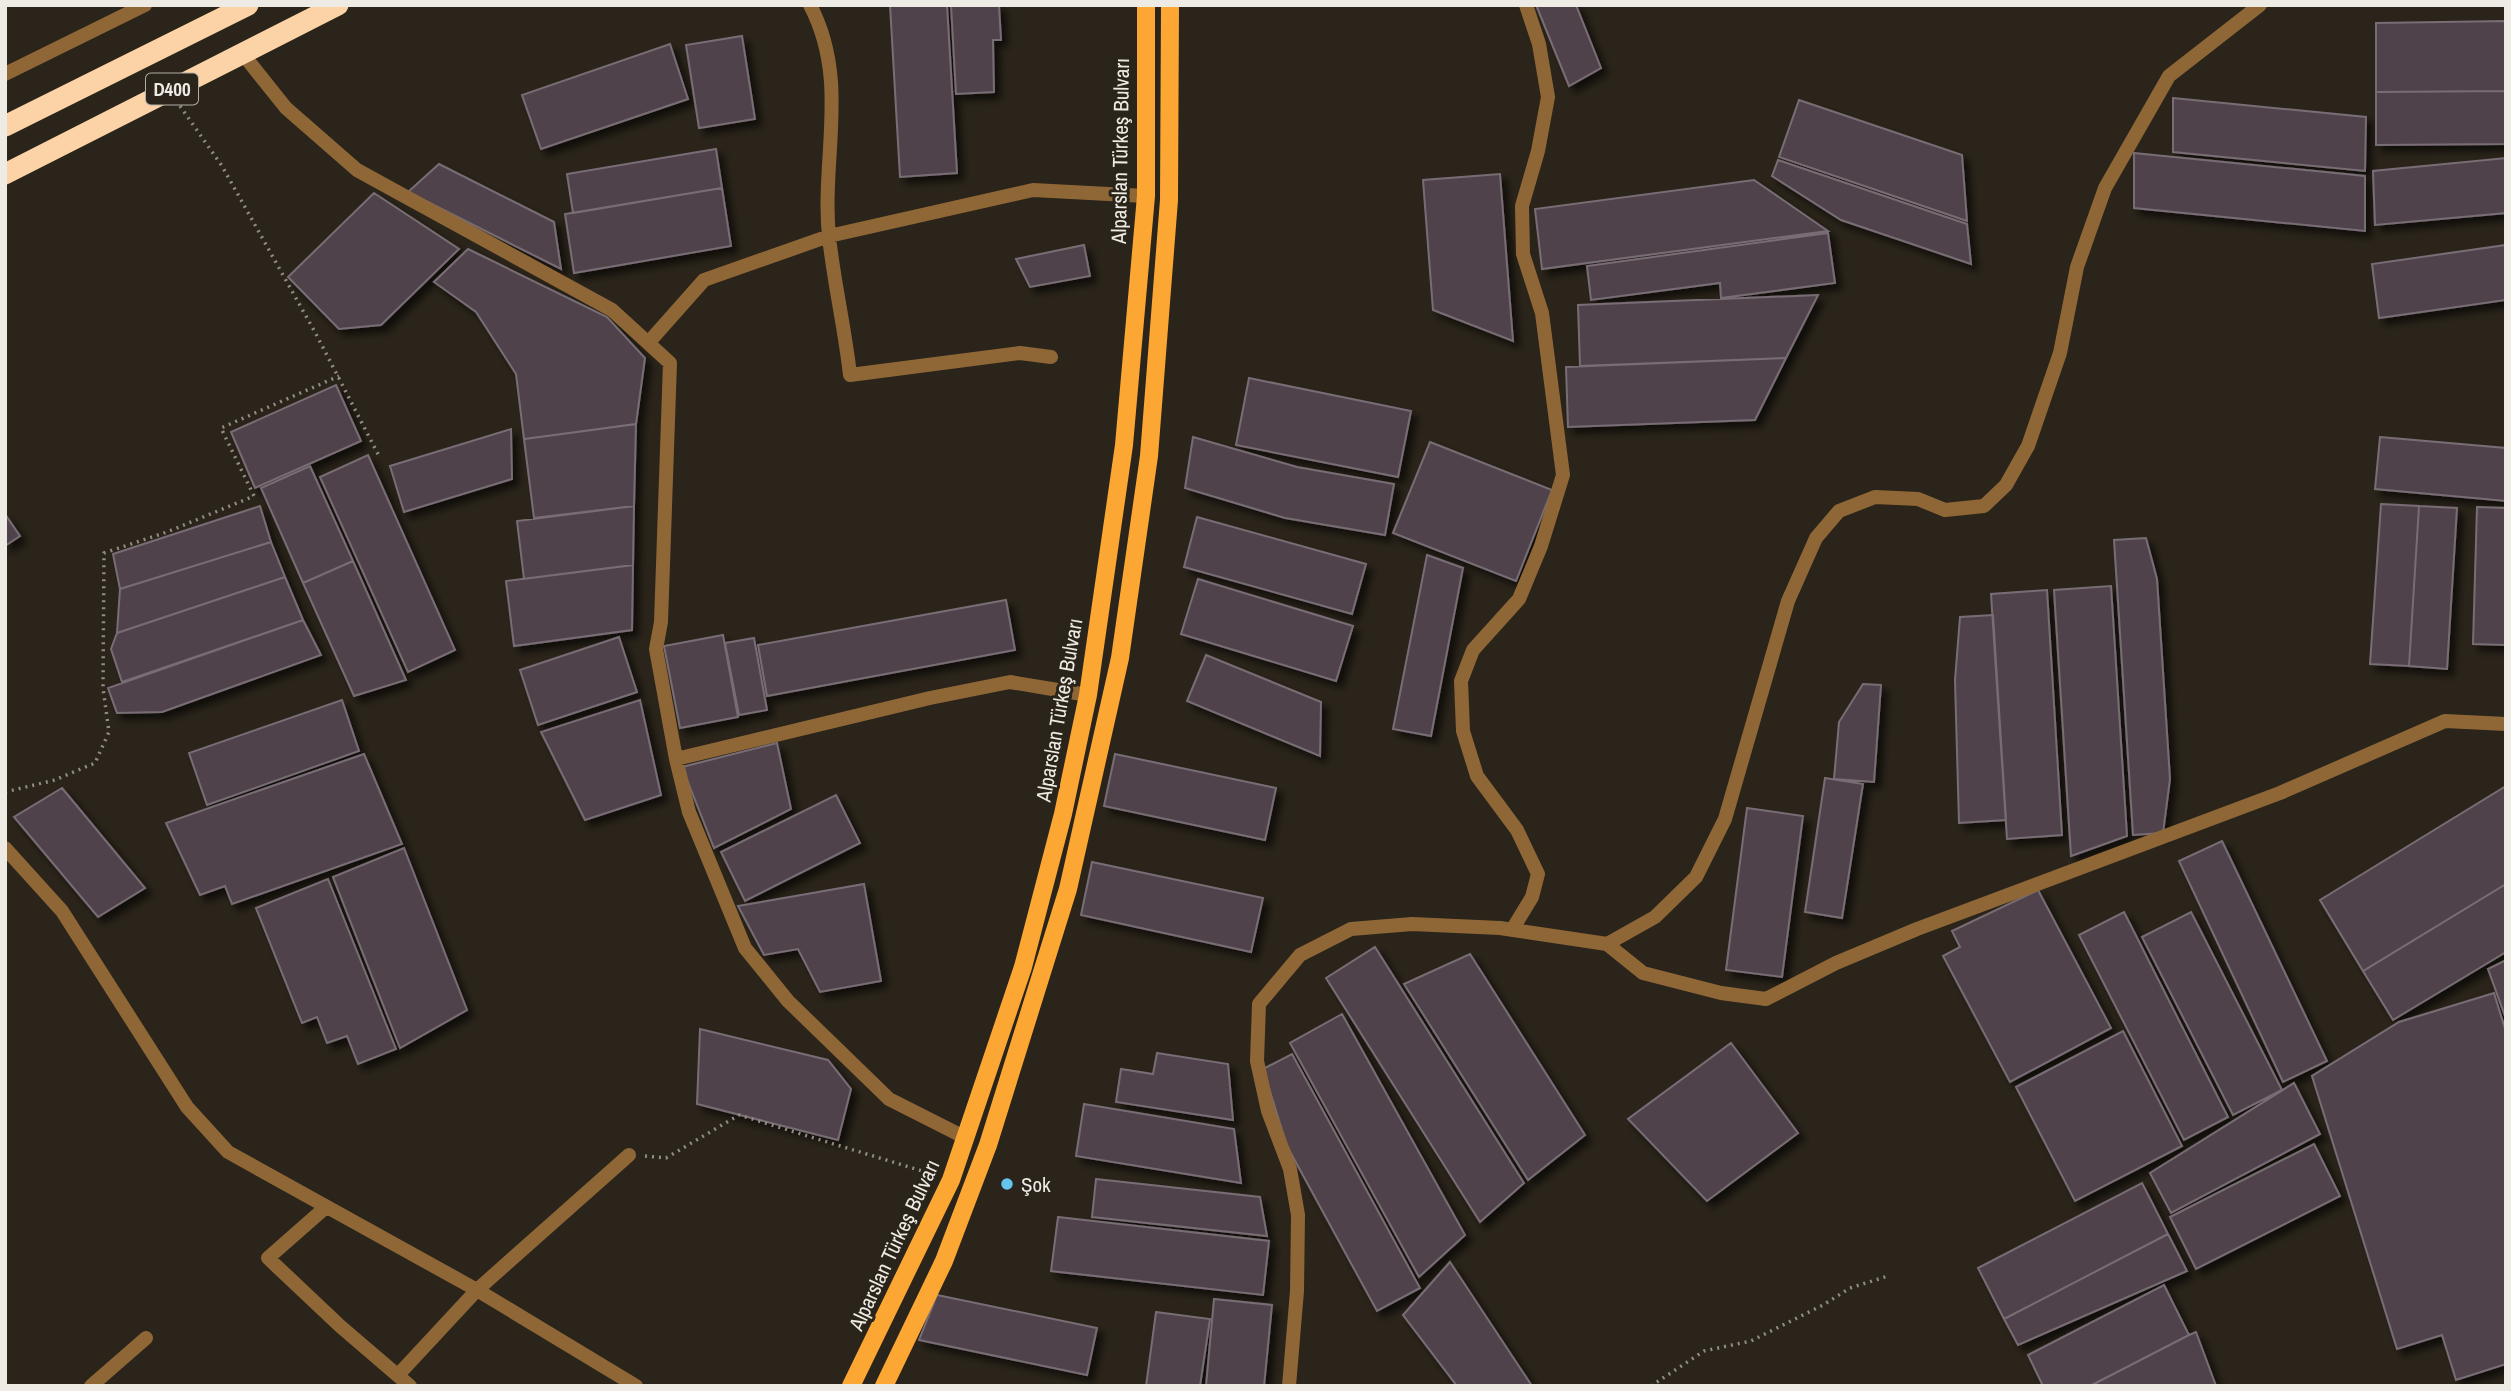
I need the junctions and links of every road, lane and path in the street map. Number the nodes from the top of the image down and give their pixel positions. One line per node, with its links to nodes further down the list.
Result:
1 (145, 5): 10 (street)
2 (248, 5): 12 (highway, D400)
3 (338, 5): 9 (highway, D400)
4 (810, 5): 15 (street)
5 (1146, 5): 14 (main road, Alparslan Türkeş Bulvarı)
6 (1170, 5): 39 (main road)
7 (1525, 5): 25 (street)
8 (2260, 5): 26 (street)
9 (242, 53): 11 (highway, D400); 16 (street)
10 (5, 74)
11 (171, 89): 13 (highway, D400); 18 (path)
12 (5, 126)
13 (5, 174)
14 (1146, 196): 15 (street); 20 (main road, Alparslan Türkeş Bulvarı)
15 (829, 236): 16 (street); 17 (street)
16 (649, 342): 22 (street)
17 (1051, 357)
18 (339, 376): 19 (path); 23 (path)
19 (379, 456)
20 (1088, 695): 22 (street); 27 (main road, Alparslan Türkeş Bulvarı)
21 (2506, 724): 26 (street)
22 (676, 759): 27 (street)
23 (5, 792)
24 (5, 848): 30 (street)
25 (1512, 930): 26 (street); 40 (street)
26 (1607, 944)
27 (966, 1138): 29 (main road, Alparslan Türkeş Bulvarı)
28 (629, 1155): 29 (path); 32 (street)
29 (951, 1180): 38 (main road, Alparslan Türkeş Bulvarı)
30 (326, 1207): 32 (street); 34 (street)
31 (1888, 1276): 41 (path)
32 (477, 1290): 34 (street); 37 (street)
33 (146, 1338): 35 (street)
34 (398, 1375): 36 (street)
35 (101, 1383)
36 (411, 1386)
37 (636, 1386)
38 (852, 1386)
39 (884, 1386)
40 (1289, 1386)
41 (1651, 1386)

